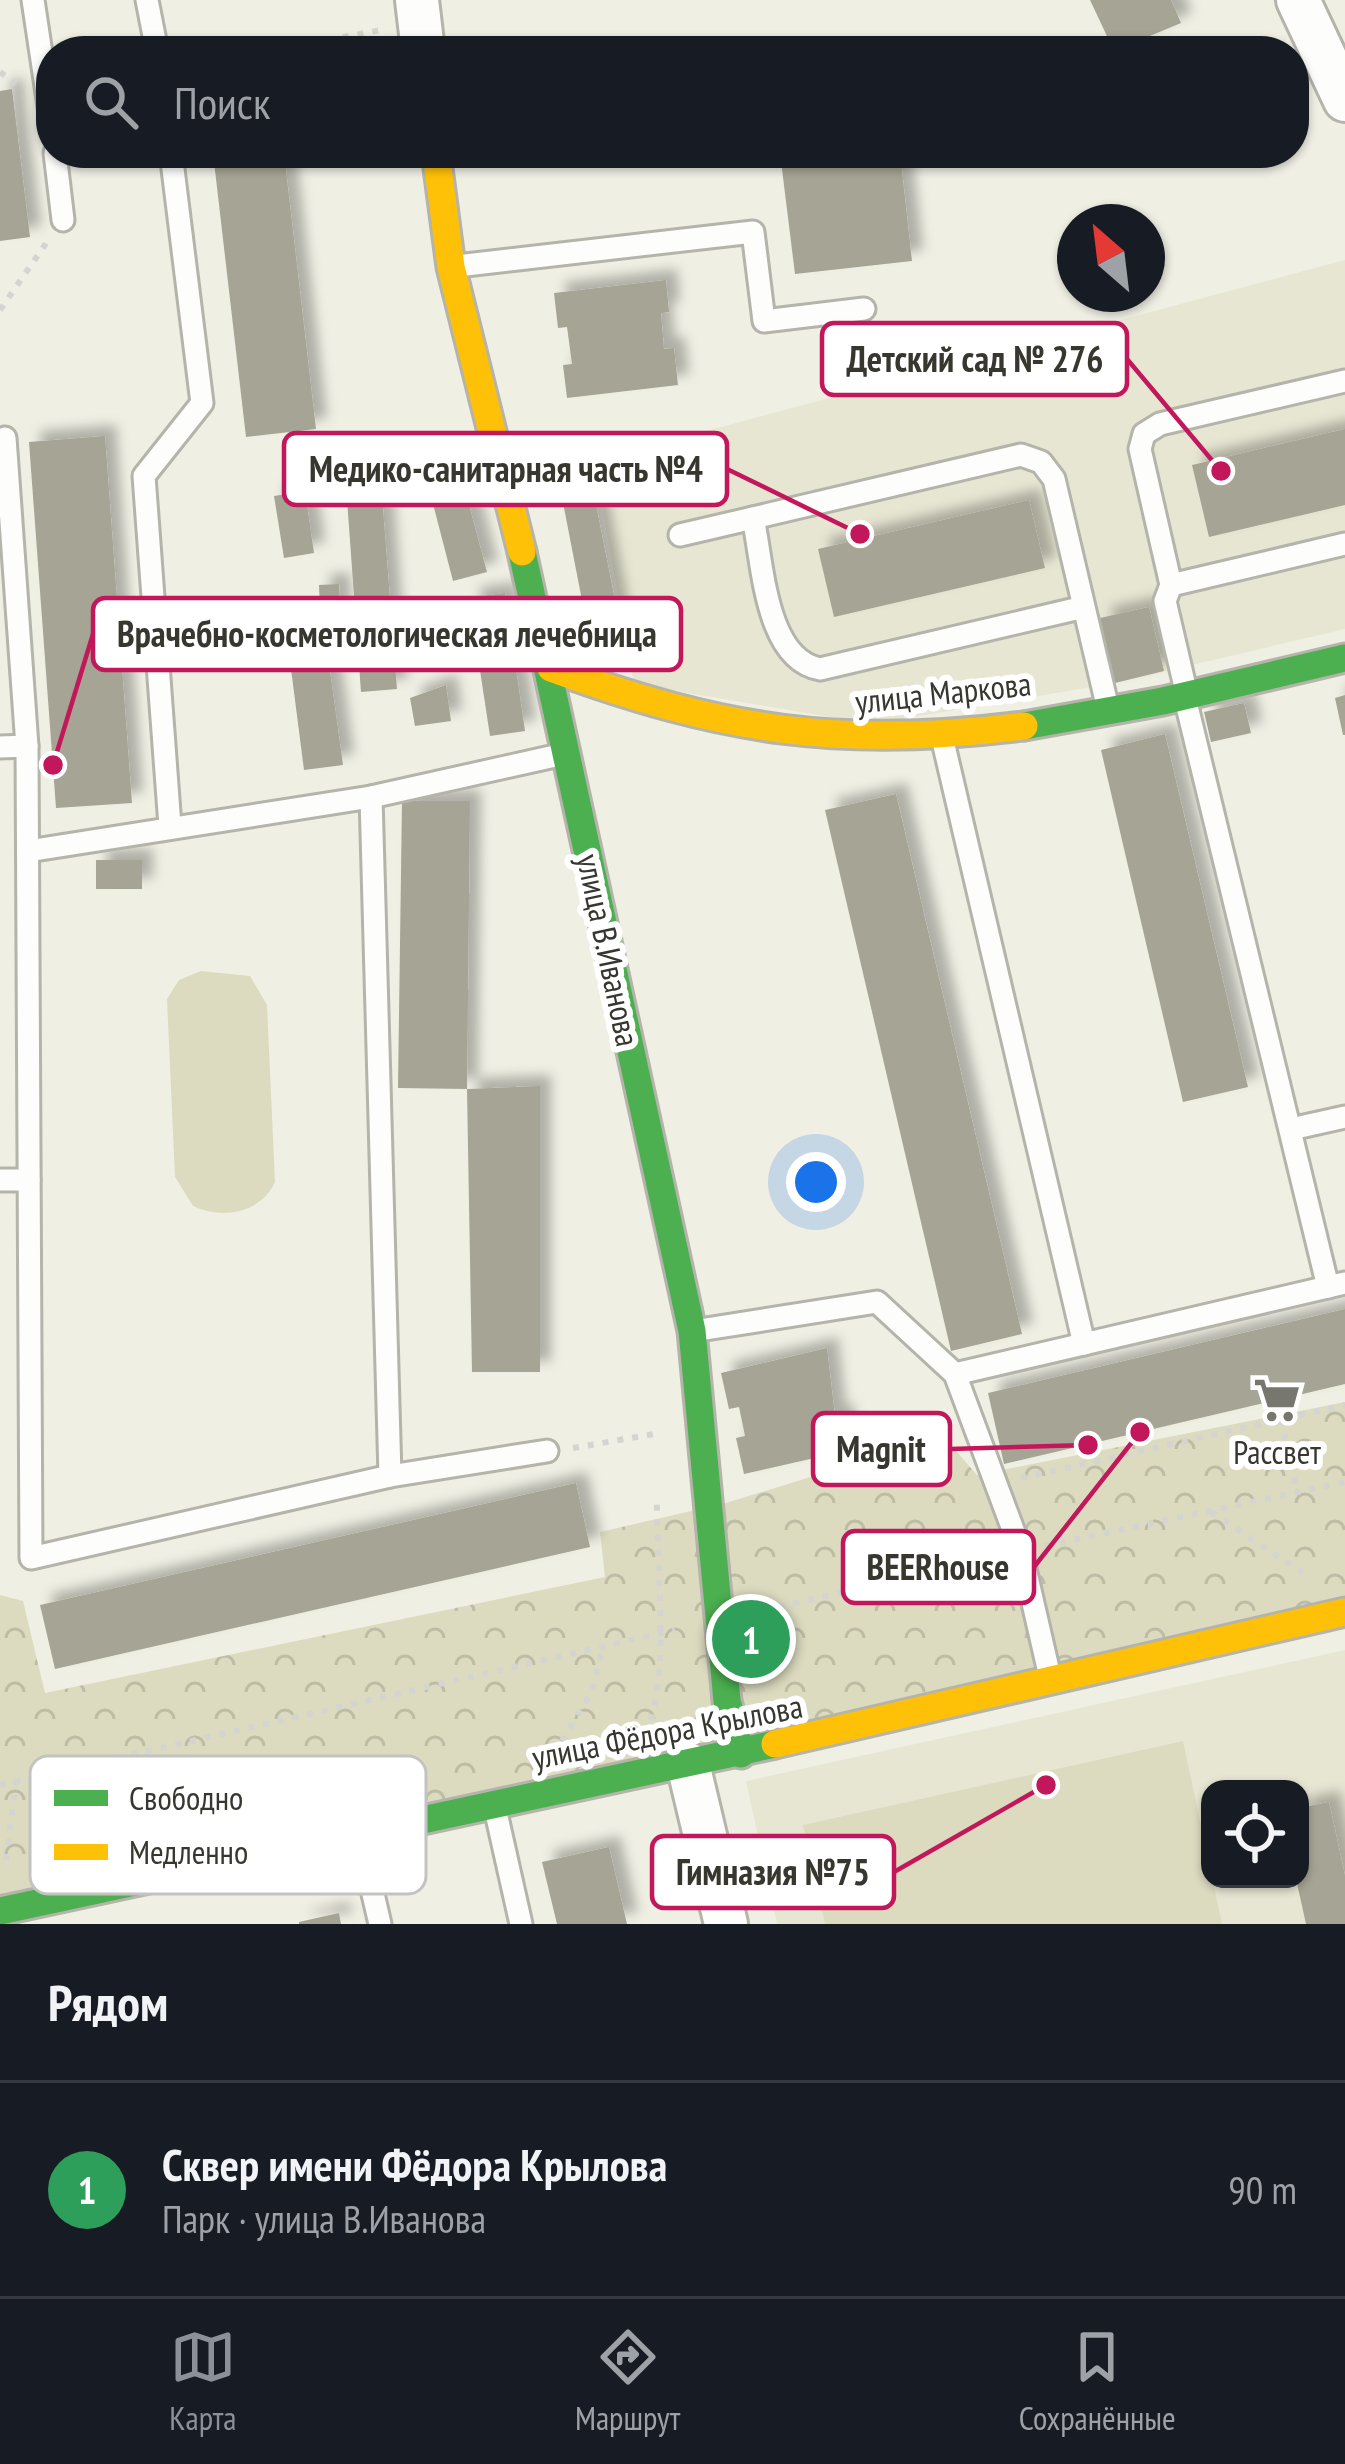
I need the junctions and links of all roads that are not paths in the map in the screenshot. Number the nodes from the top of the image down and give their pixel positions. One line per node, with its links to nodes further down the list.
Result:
1 (33, 0): 4 (lane)
2 (147, 0): 5 (lane)
3 (1298, 0): 6 (street)
4 (38, 36)
5 (154, 36)
6 (1345, 100)
7 (57, 168): 10 (lane)
8 (173, 168): 21 (lane)
9 (438, 168): 11 (street, улица В.Иванова)
10 (63, 220)
11 (451, 267): 12 (lane); 23 (street, улица В.Иванова)
12 (864, 310)
13 (1345, 381): 18 (lane)
14 (5, 438): 27 (lane)
15 (753, 518): 16 (lane); 19 (lane); 19 (lane)
16 (680, 535)
17 (1345, 544): 18 (lane)
18 (1171, 585): 24 (lane)
19 (1084, 608): 25 (lane)
20 (241, 613): 21 (lane)
21 (156, 621): 31 (lane)
22 (1345, 658): 24 (street, улица Маркова)
23 (551, 668): 26 (street, улица Маркова); 29 (street, улица В.Иванова)
24 (1186, 698): 25 (street, улица Маркова); 34 (lane)
25 (1108, 709): 26 (street, улица Маркова)
26 (942, 734): 39 (lane)
27 (28, 746): 28 (lane); 32 (lane)
28 (0, 747)
29 (566, 754): 30 (lane); 38 (street, улица В.Иванова)
30 (371, 797): 31 (lane); 42 (lane)
31 (170, 826): 32 (lane)
32 (28, 851): 36 (lane)
33 (1345, 1117): 34 (lane)
34 (1291, 1129): 37 (lane)
35 (0, 1180): 36 (lane)
36 (29, 1180): 42 (lane)
37 (1336, 1285): 39 (lane)
38 (692, 1331): 40 (lane); 45 (street, улица В.Иванова)
39 (1084, 1344): 40 (lane)
40 (955, 1374): 44 (lane)
41 (547, 1451): 42 (lane)
42 (390, 1476)
43 (1345, 1612): 44 (street, улица Фёдора Крылова)
44 (1052, 1685): 45 (street, улица Фёдора Крылова)
45 (741, 1754): 46 (street, улица Фёдора Крылова)
46 (671, 1768): 47 (street, улица Фёдора Крылова); 55 (street)
47 (494, 1802): 48 (street, улица Фёдора Крылова); 54 (lane)
48 (426, 1816)
49 (76, 1894): 51 (street, улица Фёдора Крылова)
50 (373, 1894): 53 (lane)
51 (0, 1911): 52 (lane)
52 (2, 1924)
53 (380, 1924)
54 (521, 1924)
55 (726, 1924)

